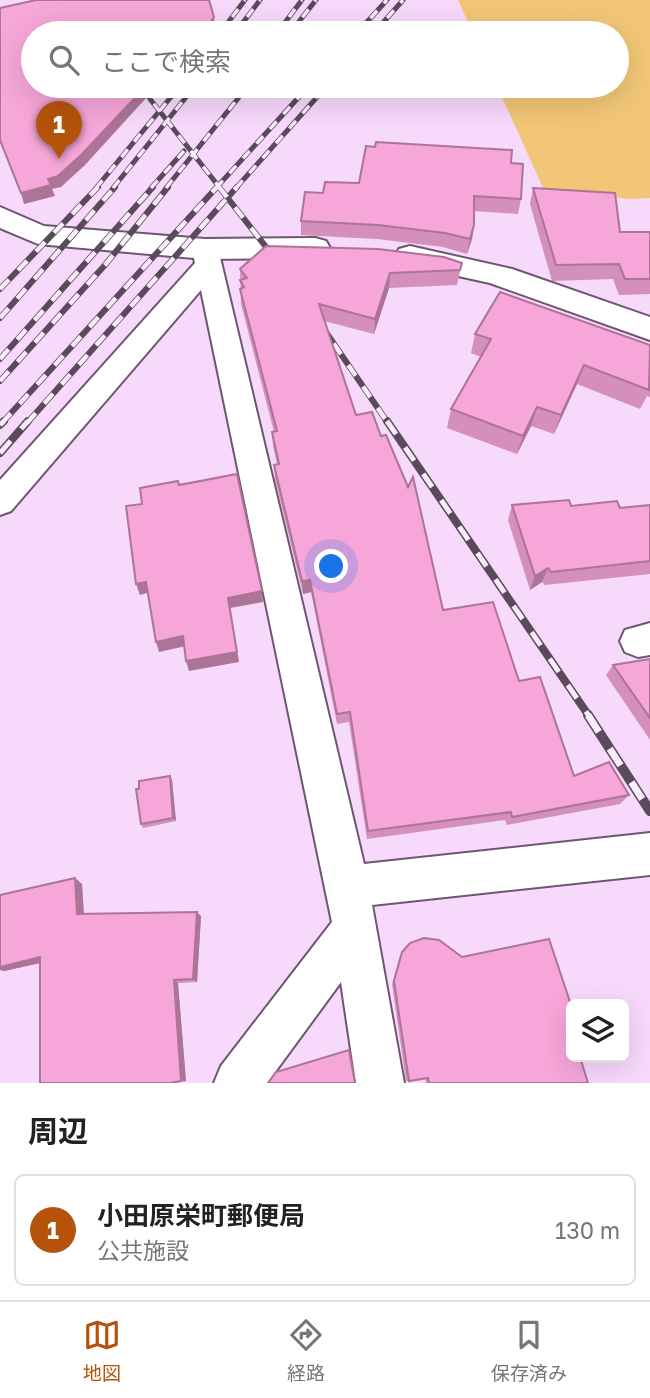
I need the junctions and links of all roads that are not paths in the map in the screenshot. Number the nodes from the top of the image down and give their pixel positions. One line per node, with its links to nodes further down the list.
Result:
1 (0, 216): 4 (street)
2 (341, 250): 4 (street)
3 (377, 252): 5 (street)
4 (207, 257): 6 (street); 8 (street)
5 (650, 329)
6 (0, 502)
7 (650, 854): 8 (street)
8 (351, 908): 9 (street); 10 (street)
9 (238, 1083)
10 (380, 1083)

